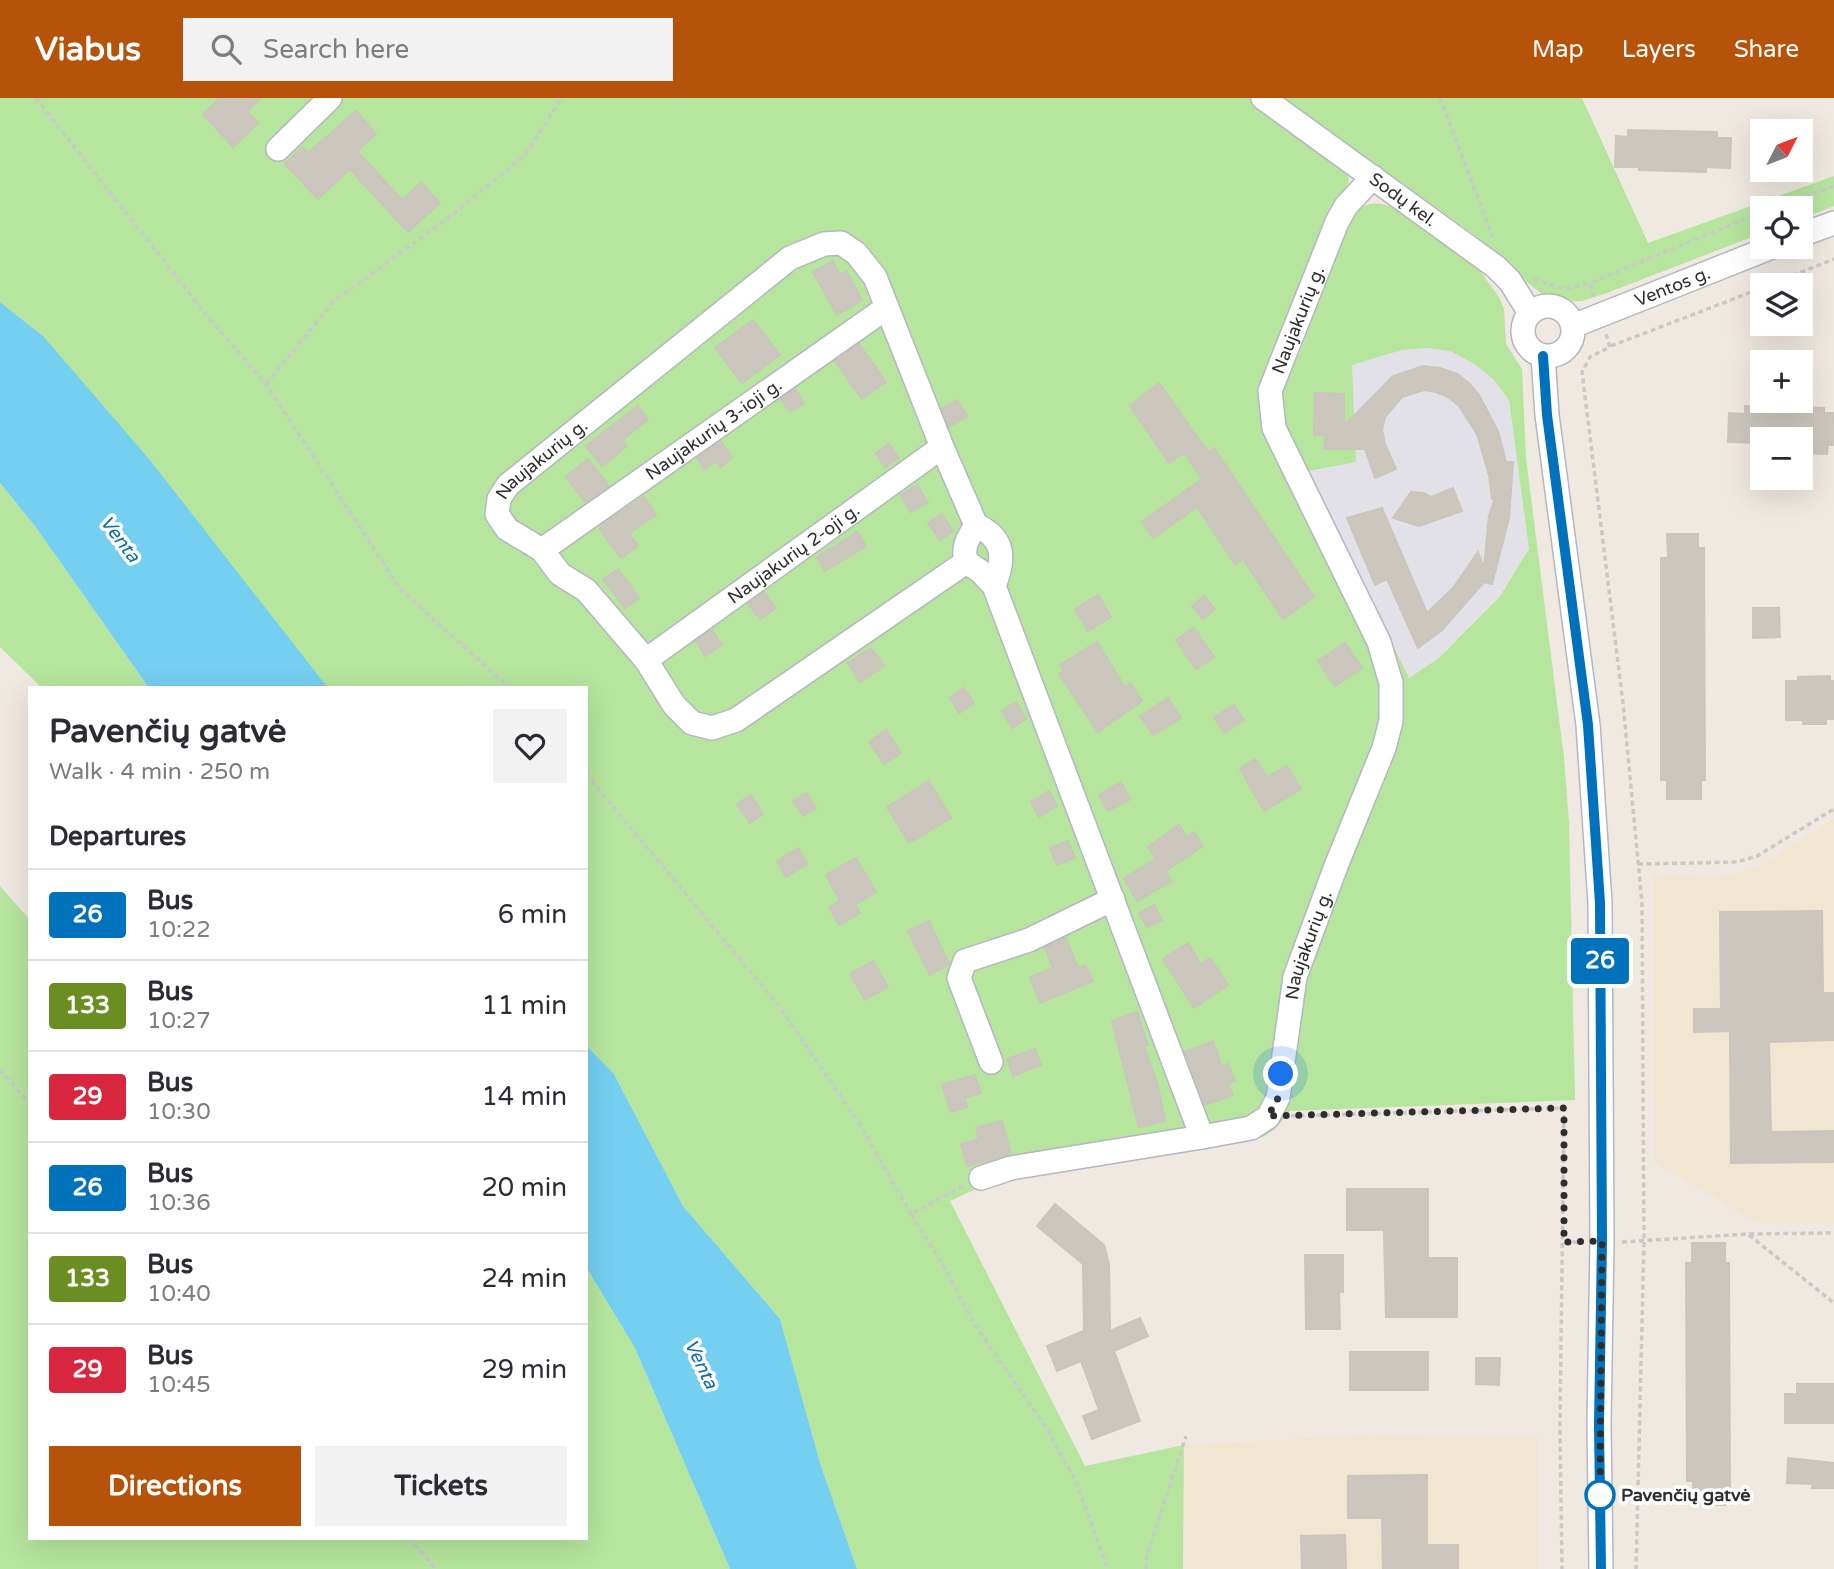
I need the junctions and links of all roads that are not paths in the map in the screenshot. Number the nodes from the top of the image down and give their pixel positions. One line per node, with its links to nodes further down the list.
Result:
1 (330, 98): 3 (street)
2 (1263, 98): 4 (street, Sodų kel.)
3 (278, 149)
4 (1373, 177): 9 (street, Sodų kel.); 20 (street, Naujakurių g.)
5 (1834, 223): 6 (street)
6 (1813, 231)
7 (1750, 256): 10 (street, Ventos g.)
8 (886, 308): 12 (street, Naujakurių g.); 14 (street, Naujakurių 3-ioji g.); 14 (street, Naujakurių g.)
9 (1530, 313): 10 (street); 11 (street)
10 (1573, 326): 11 (street)
11 (1543, 356): 22 (street)
12 (942, 447): 13 (street, Naujakurių g.); 17 (street, Naujakurių 2-oji g.)
13 (976, 525): 15 (street); 16 (street, Naujakurių g.)
14 (542, 550): 17 (street, Naujakurių g.)
15 (967, 562): 16 (street); 17 (street, Naujakurių g.)
16 (994, 586): 18 (street)
17 (646, 660)
18 (1113, 899): 19 (street); 20 (street)
19 (991, 1062)
20 (1202, 1137): 21 (street)
21 (981, 1178)
22 (1601, 1569)

